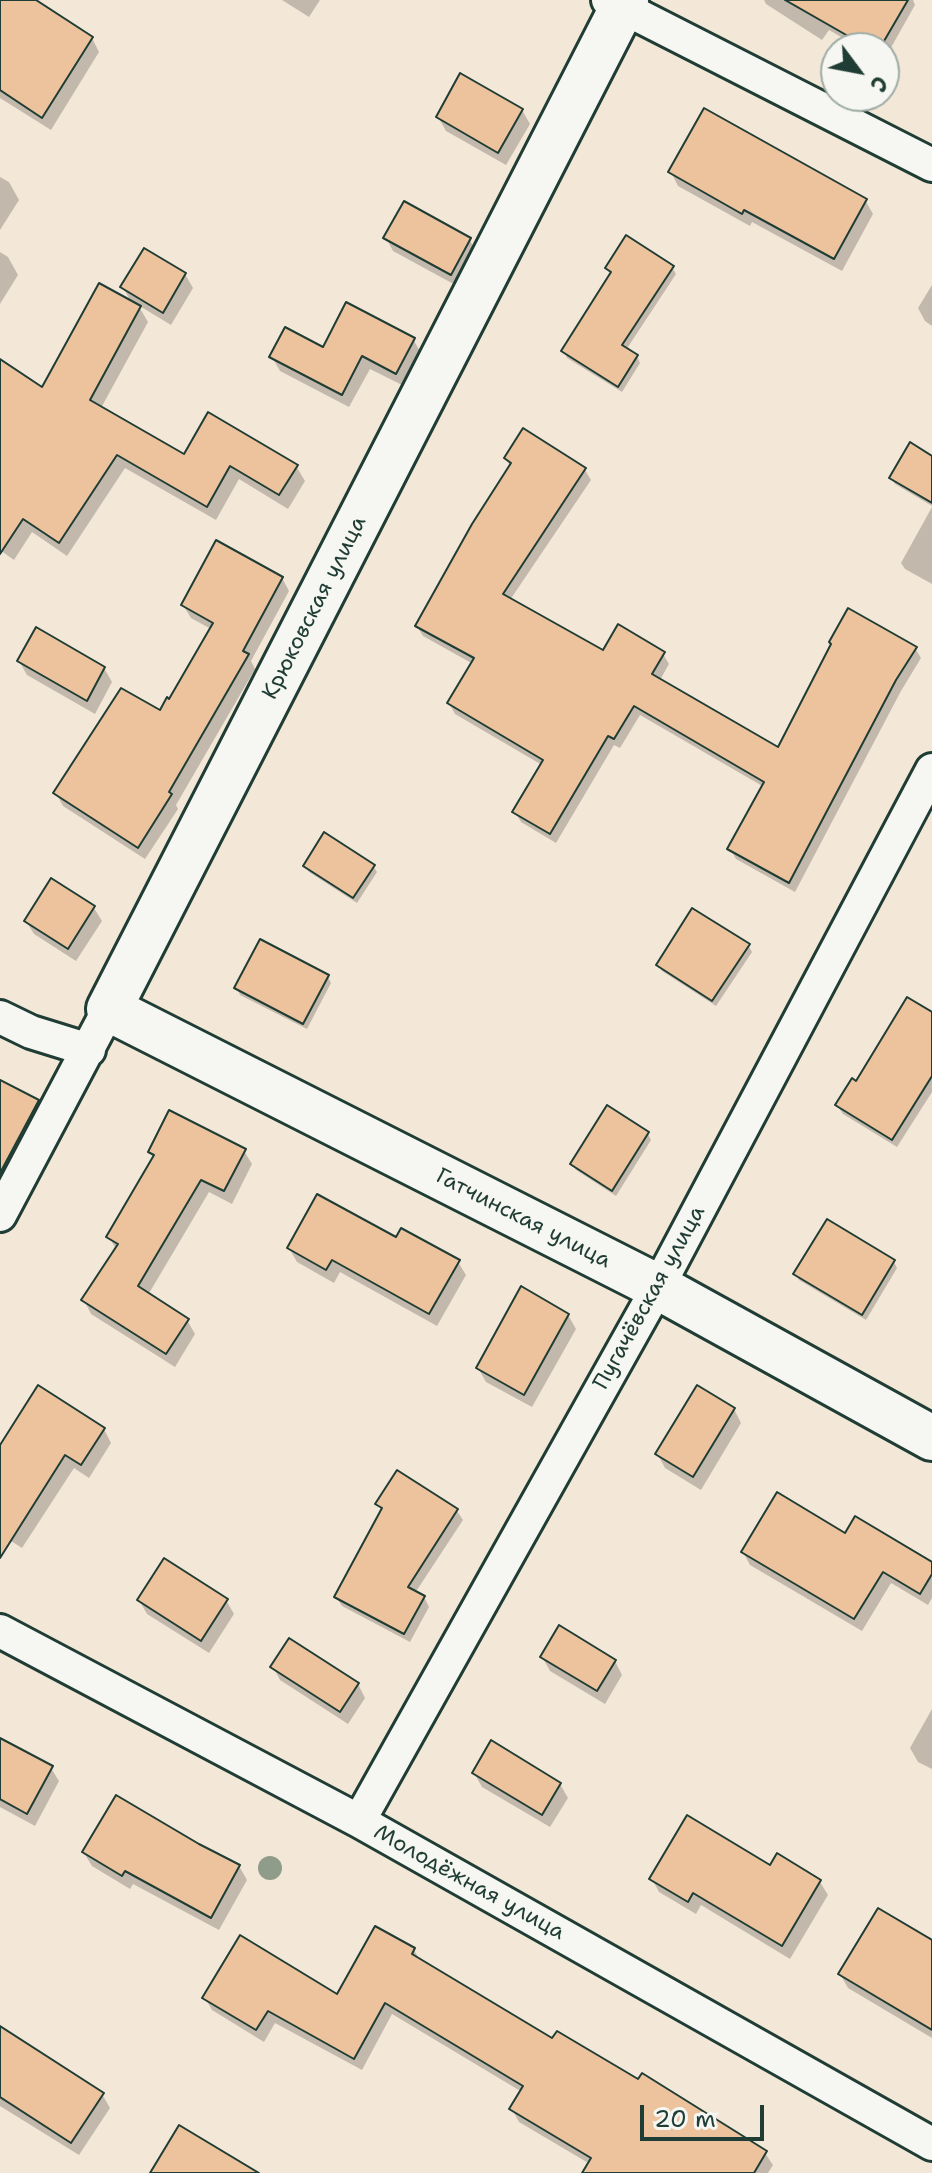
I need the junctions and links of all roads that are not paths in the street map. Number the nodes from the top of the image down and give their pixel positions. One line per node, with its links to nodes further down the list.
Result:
1 (619, 2): 2 (street); 4 (street, Крюковская улица)
2 (932, 165)
3 (932, 770): 8 (street, Пугачёвская улица)
4 (109, 1009): 6 (street, Крюковская улица); 8 (street, Гатчинская улица)
5 (0, 1017): 6 (street)
6 (89, 1050): 7 (street, Крюковская улица)
7 (0, 1215)
8 (658, 1287): 9 (street, Гатчинская улица); 11 (street, Пугачёвская улица)
9 (932, 1438)
10 (0, 1631): 11 (street, Молодёжная улица)
11 (359, 1821): 12 (street, Молодёжная улица)
12 (932, 2144)

